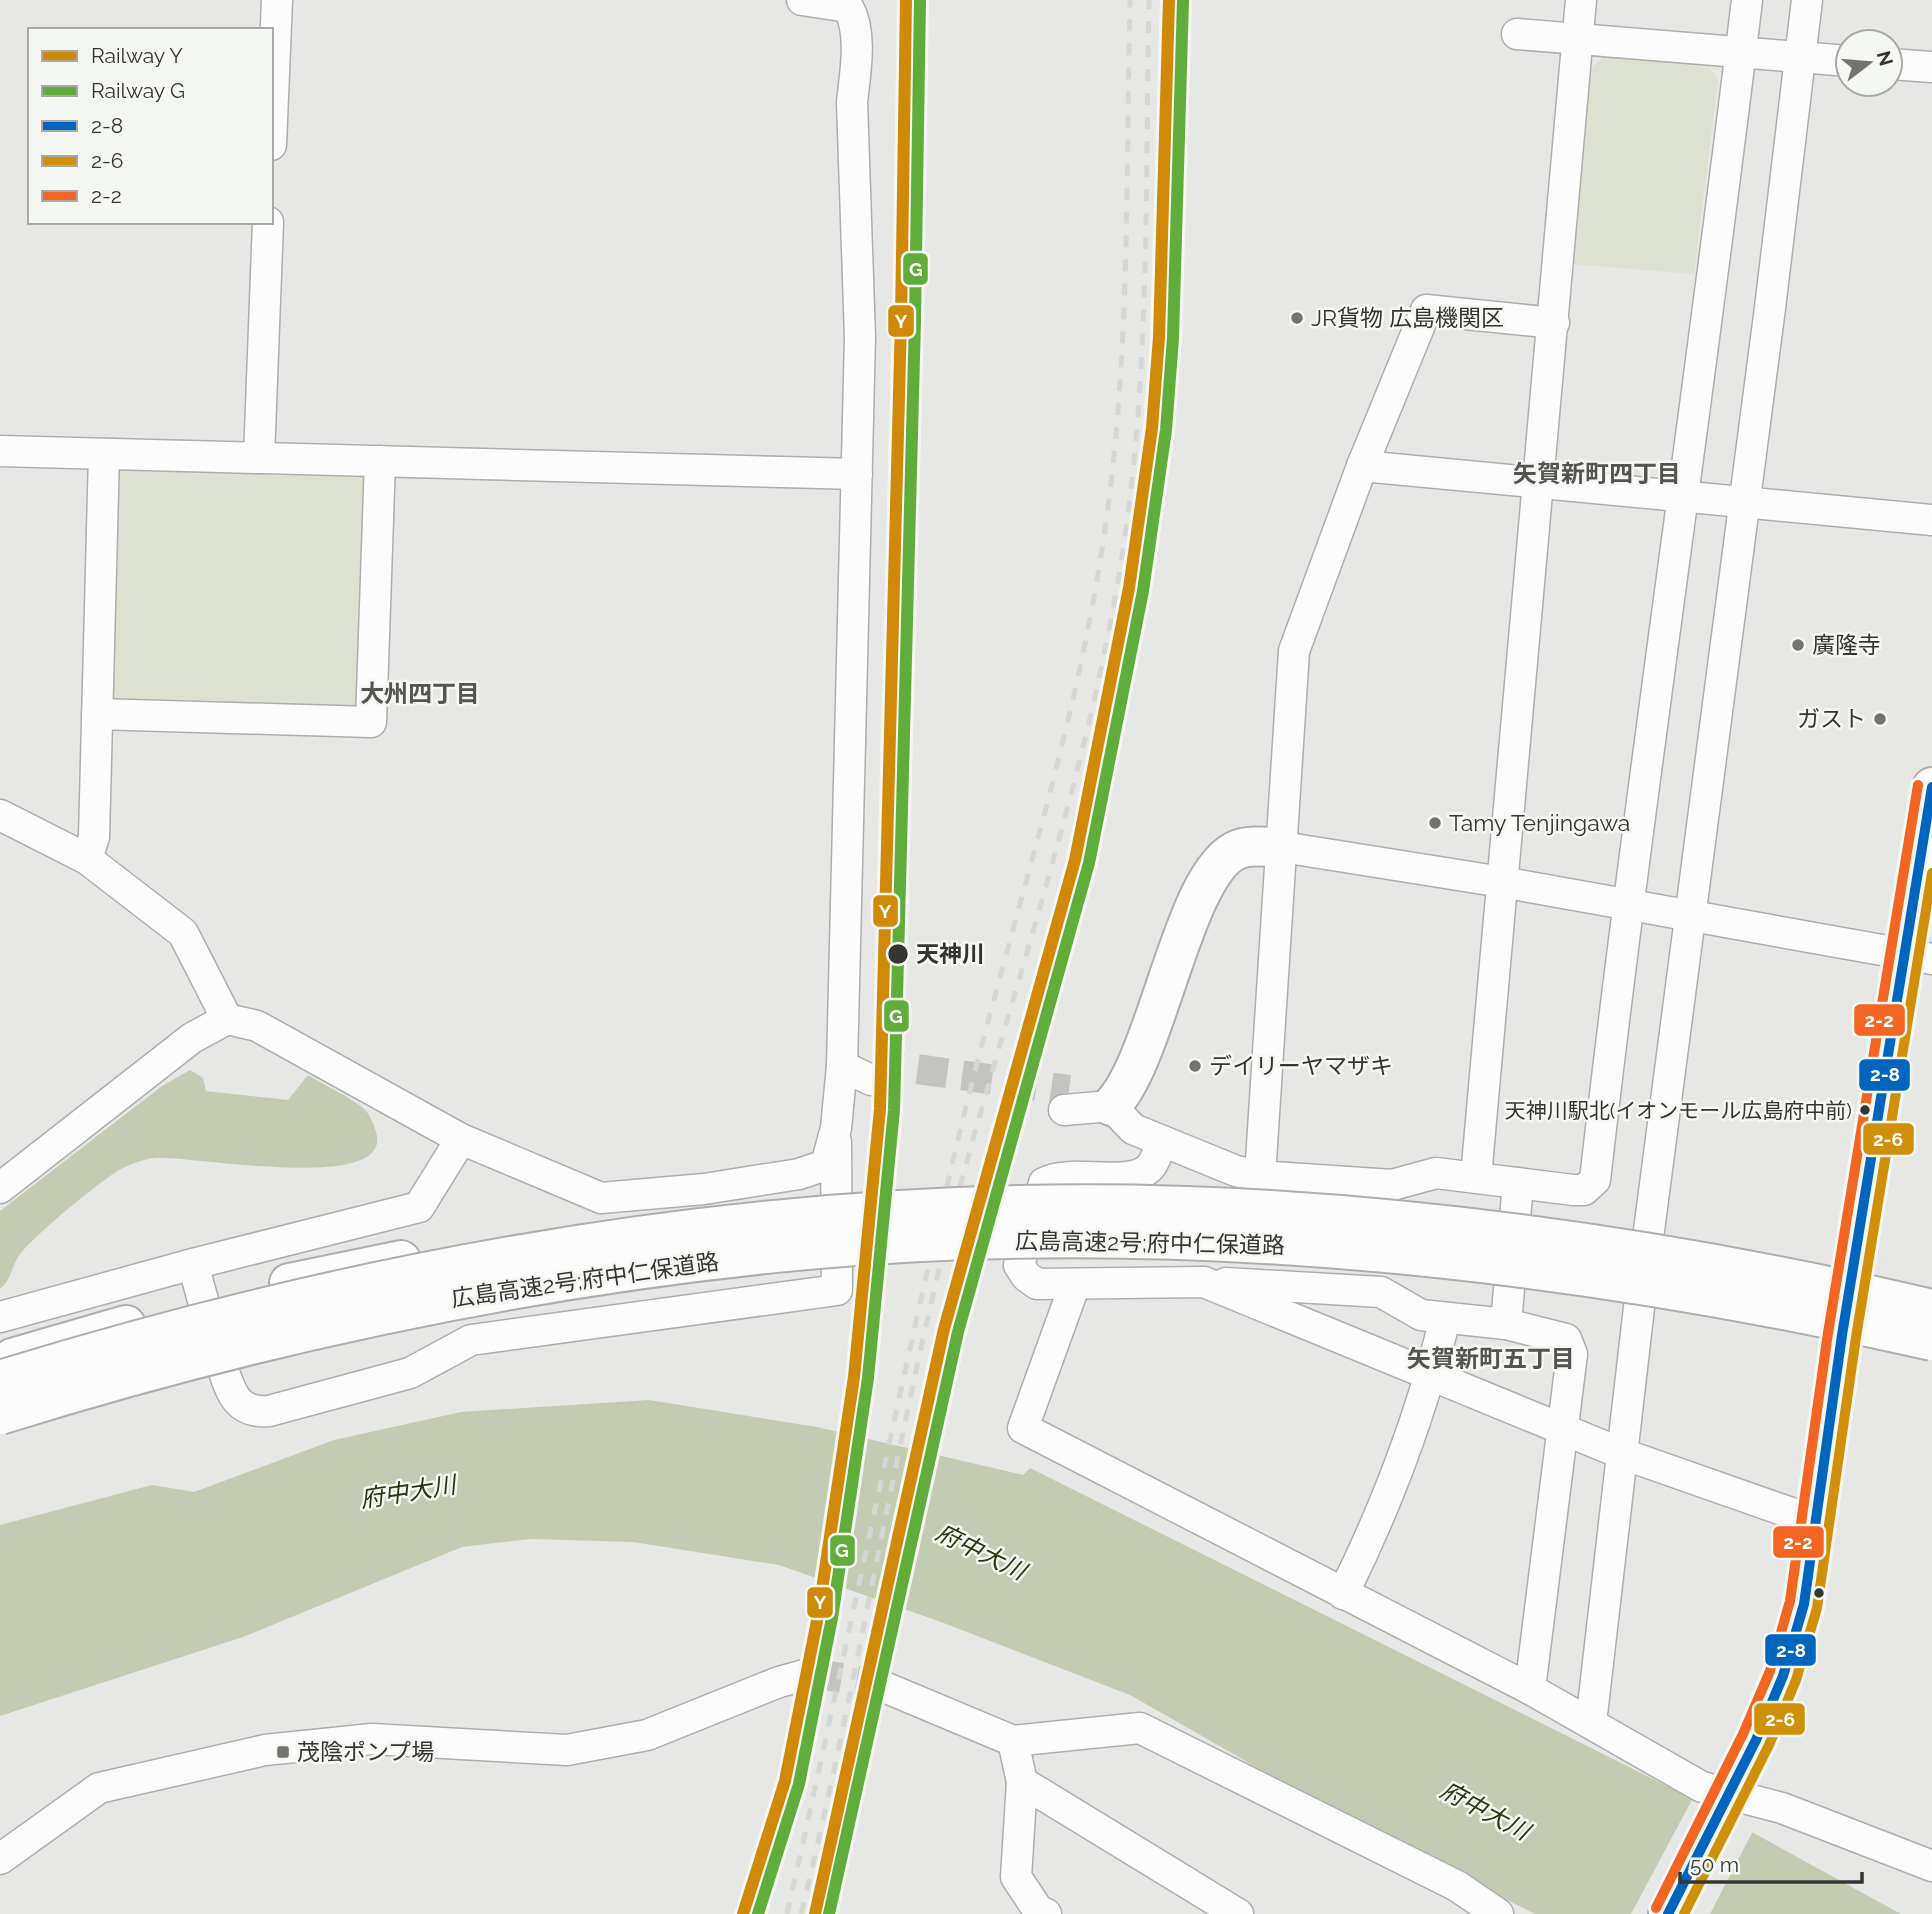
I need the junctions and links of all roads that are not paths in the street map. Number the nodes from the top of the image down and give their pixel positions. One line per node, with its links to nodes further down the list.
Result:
1 (277, 0): 13 (street)
2 (802, 0): 21 (street)
3 (1581, 0): 7 (street)
4 (1747, 0): 8 (street)
5 (1807, 0): 9 (street)
6 (1517, 34): 7 (street)
7 (1578, 38): 8 (street); 15 (street)
8 (1741, 50): 9 (street); 23 (street)
9 (1800, 57): 10 (street); 24 (street)
10 (1834, 60)
11 (1904, 65): 12 (street)
12 (1932, 68)
13 (273, 97)
14 (268, 224): 18 (street)
15 (1554, 323): 20 (street); 22 (street)
16 (0, 451): 17 (street)
17 (104, 454): 18 (street); 26 (street)
18 (259, 458): 19 (street)
19 (380, 461): 21 (street); 26 (street)
20 (1362, 466): 22 (street); 29 (street)
21 (857, 474): 36 (street)
22 (1541, 483): 23 (street); 31 (street)
23 (1685, 495): 24 (street); 32 (street)
24 (1745, 500): 25 (street); 33 (street)
25 (1932, 520)
26 (97, 714): 30 (street)
27 (1932, 787): 34 (main road)
28 (0, 815): 30 (street)
29 (1282, 847): 31 (street); 38 (main road); 42 (street)
30 (87, 859): 35 (street)
31 (1502, 882): 32 (street); 43 (street)
32 (1626, 904): 33 (street); 46 (street)
33 (1689, 916): 34 (street); 48 (street)
34 (1919, 957): 52 (main road)
35 (227, 1019): 40 (street); 44 (street)
36 (842, 1066): 37 (street); 39 (street)
37 (872, 1072)
38 (1084, 1103): 41 (street)
39 (836, 1128): 40 (street); 66 (street)
40 (461, 1139): 49 (street)
41 (1162, 1141): 42 (street); 51 (street)
42 (1260, 1176): 43 (street)
43 (1476, 1177): 46 (street)
44 (0, 1188)
45 (1071, 1189): 46 (main road)
46 (1517, 1200): 48 (main road); 53 (street)
47 (792, 1204): 57 (main road)
48 (1649, 1236): 52 (main road); 56 (street)
49 (193, 1264): 57 (street); 59 (street)
50 (800, 1268): 66 (main road)
51 (1075, 1270): 53 (main road); 54 (street); 74 (street)
52 (1853, 1274): 55 (main road); 62 (main road)
53 (1510, 1280): 56 (main road); 61 (street)
54 (1204, 1282): 60 (street); 67 (street)
55 (1932, 1293)
56 (1640, 1298): 62 (main road); 72 (street)
57 (204, 1304): 65 (main road)
58 (1932, 1309): 68 (main road, 広島高速2号;府中仁保道路, bridge)
59 (0, 1317)
60 (1445, 1319): 61 (street); 67 (street)
61 (1506, 1324): 70 (street)
62 (1842, 1335): 64 (main road); 73 (main road)
63 (1932, 1341): 69 (main road, 広島高速2号;府中仁保道路, bridge)
64 (1932, 1356)
65 (0, 1362)
66 (222, 1366): 71 (main road)
67 (1431, 1377): 70 (street); 74 (street)
68 (0, 1380)
69 (0, 1415)
70 (1563, 1428): 72 (street); 77 (street)
71 (0, 1433)
72 (1623, 1454): 73 (street); 78 (street)
73 (1817, 1522): 81 (main road)
74 (1343, 1594): 77 (street)
75 (812, 1673): 82 (street)
76 (877, 1684): 79 (street)
77 (1530, 1689): 78 (street)
78 (1591, 1723): 81 (street)
79 (1013, 1741): 80 (street); 86 (street)
80 (1023, 1782): 84 (street); 85 (street)
81 (1727, 1802): 83 (street); 87 (main road)
82 (0, 1859)
83 (1932, 1866)
84 (1046, 1914)
85 (1238, 1914)
86 (1498, 1914)
87 (1668, 1914)

